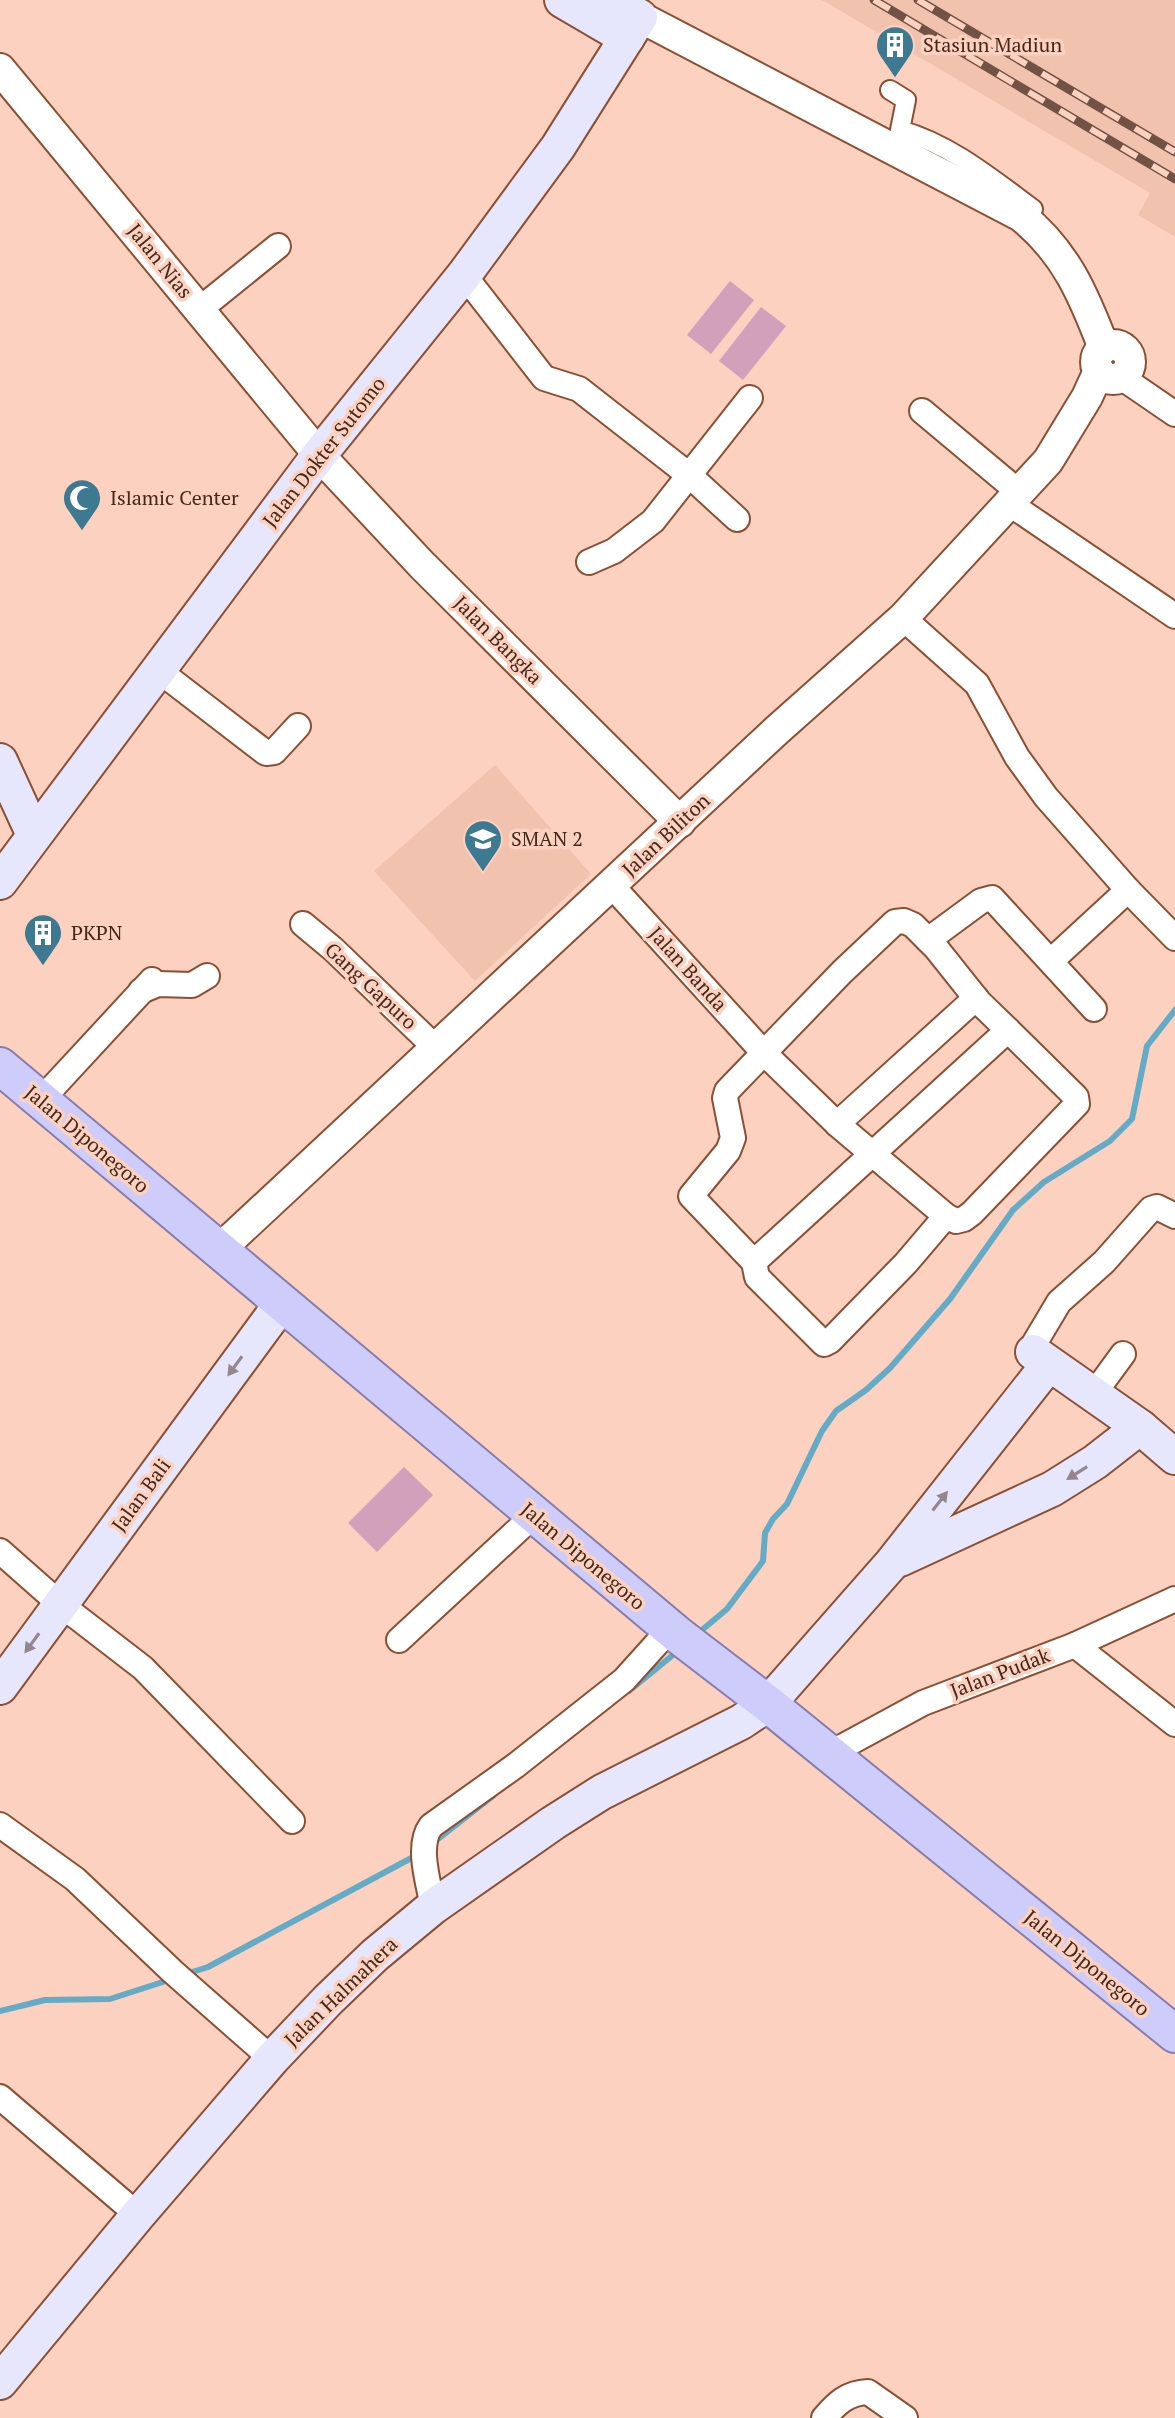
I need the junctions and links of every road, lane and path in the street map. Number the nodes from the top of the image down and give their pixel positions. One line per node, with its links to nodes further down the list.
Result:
1 (562, 0): 3 (main road)
2 (611, 0): 3 (main road)
3 (634, 28): 7 (main road, Jalan Dokter Sutomo); 10 (street)
4 (0, 69): 9 (street, Jalan Nias)
5 (890, 90): 8 (street)
6 (278, 246): 9 (street)
7 (464, 275): 14 (main road, Jalan Dokter Sutomo); 15 (street)
8 (1087, 278)
9 (200, 309): 14 (street, Jalan Nias)
10 (1109, 366): 13 (street); 16 (street, Jalan Biliton)
11 (750, 398): 15 (street)
12 (922, 411): 16 (street)
13 (1175, 414)
14 (319, 455): 21 (main road, Jalan Dokter Sutomo); 24 (street, Jalan Bangka)
15 (689, 475): 17 (street); 18 (street)
16 (1015, 498): 19 (street); 20 (street, Jalan Biliton)
17 (737, 519)
18 (589, 562)
19 (1175, 616)
20 (903, 618): 24 (street, Jalan Biliton); 28 (street)
21 (158, 670): 22 (street); 25 (main road, Jalan Dokter Sutomo)
22 (298, 726)
23 (0, 761): 25 (main road)
24 (680, 822): 27 (street, Jalan Biliton)
25 (34, 835): 26 (main road, Jalan Dokter Sutomo)
26 (0, 882)
27 (612, 886): 37 (street, Jalan Biliton); 38 (street, Jalan Banda)
28 (1128, 890): 30 (street); 32 (street)
29 (303, 924): 37 (street, Gang Gapuro)
30 (1175, 938)
31 (928, 940): 32 (street); 34 (street); 38 (street)
32 (1051, 961): 35 (street)
33 (207, 976): 40 (street)
34 (976, 998): 36 (street); 41 (street)
35 (1094, 1009)
36 (1008, 1030): 42 (street); 43 (street)
37 (437, 1049): 45 (street, Jalan Biliton)
38 (764, 1053): 41 (street, Jalan Banda); 46 (street)
39 (0, 1066): 40 (main road, Jalan Diponegoro)
40 (41, 1100): 45 (main road, Jalan Diponegoro)
41 (837, 1124): 42 (street, Jalan Banda)
42 (873, 1154): 43 (street, Jalan Banda); 46 (street)
43 (946, 1216): 46 (street)
44 (1175, 1216): 49 (street)
45 (219, 1250): 47 (main road, Jalan Diponegoro)
46 (754, 1262)
47 (282, 1303): 53 (main road, Jalan Diponegoro); 57 (main road, Jalan Bali, one-way to 57)
48 (1123, 1354): 50 (street)
49 (1040, 1358): 50 (main road); 55 (main road, Jalan Halmahera, one-way to 49)
50 (1093, 1395): 51 (main road)
51 (1140, 1427): 52 (main road); 55 (main road, one-way to 55)
52 (1175, 1457)
53 (534, 1515): 58 (main road, Jalan Diponegoro); 59 (street)
54 (0, 1551): 57 (street)
55 (892, 1563): 62 (main road, Jalan Halmahera)
56 (1175, 1599): 60 (street, Jalan Pudak)
57 (60, 1604): 61 (main road, Jalan Bali, one-way to 61); 65 (street)
58 (684, 1639): 62 (main road, Jalan Diponegoro); 67 (street)
59 (399, 1640)
60 (1075, 1645): 63 (street); 64 (street, Jalan Pudak)
61 (0, 1687)
62 (768, 1704): 64 (main road, Jalan Diponegoro); 67 (main road, Jalan Halmahera)
63 (1175, 1724)
64 (829, 1754): 68 (main road, Jalan Diponegoro)
65 (292, 1821)
66 (0, 1825): 69 (street)
67 (433, 1907): 69 (main road, Jalan Halmahera)
68 (1175, 2034)
69 (272, 2059): 71 (main road, Jalan Halmahera)
70 (0, 2097): 71 (street)
71 (138, 2215): 72 (main road, Jalan Halmahera)
72 (0, 2382)
73 (824, 2418): 74 (street)
74 (905, 2418)

